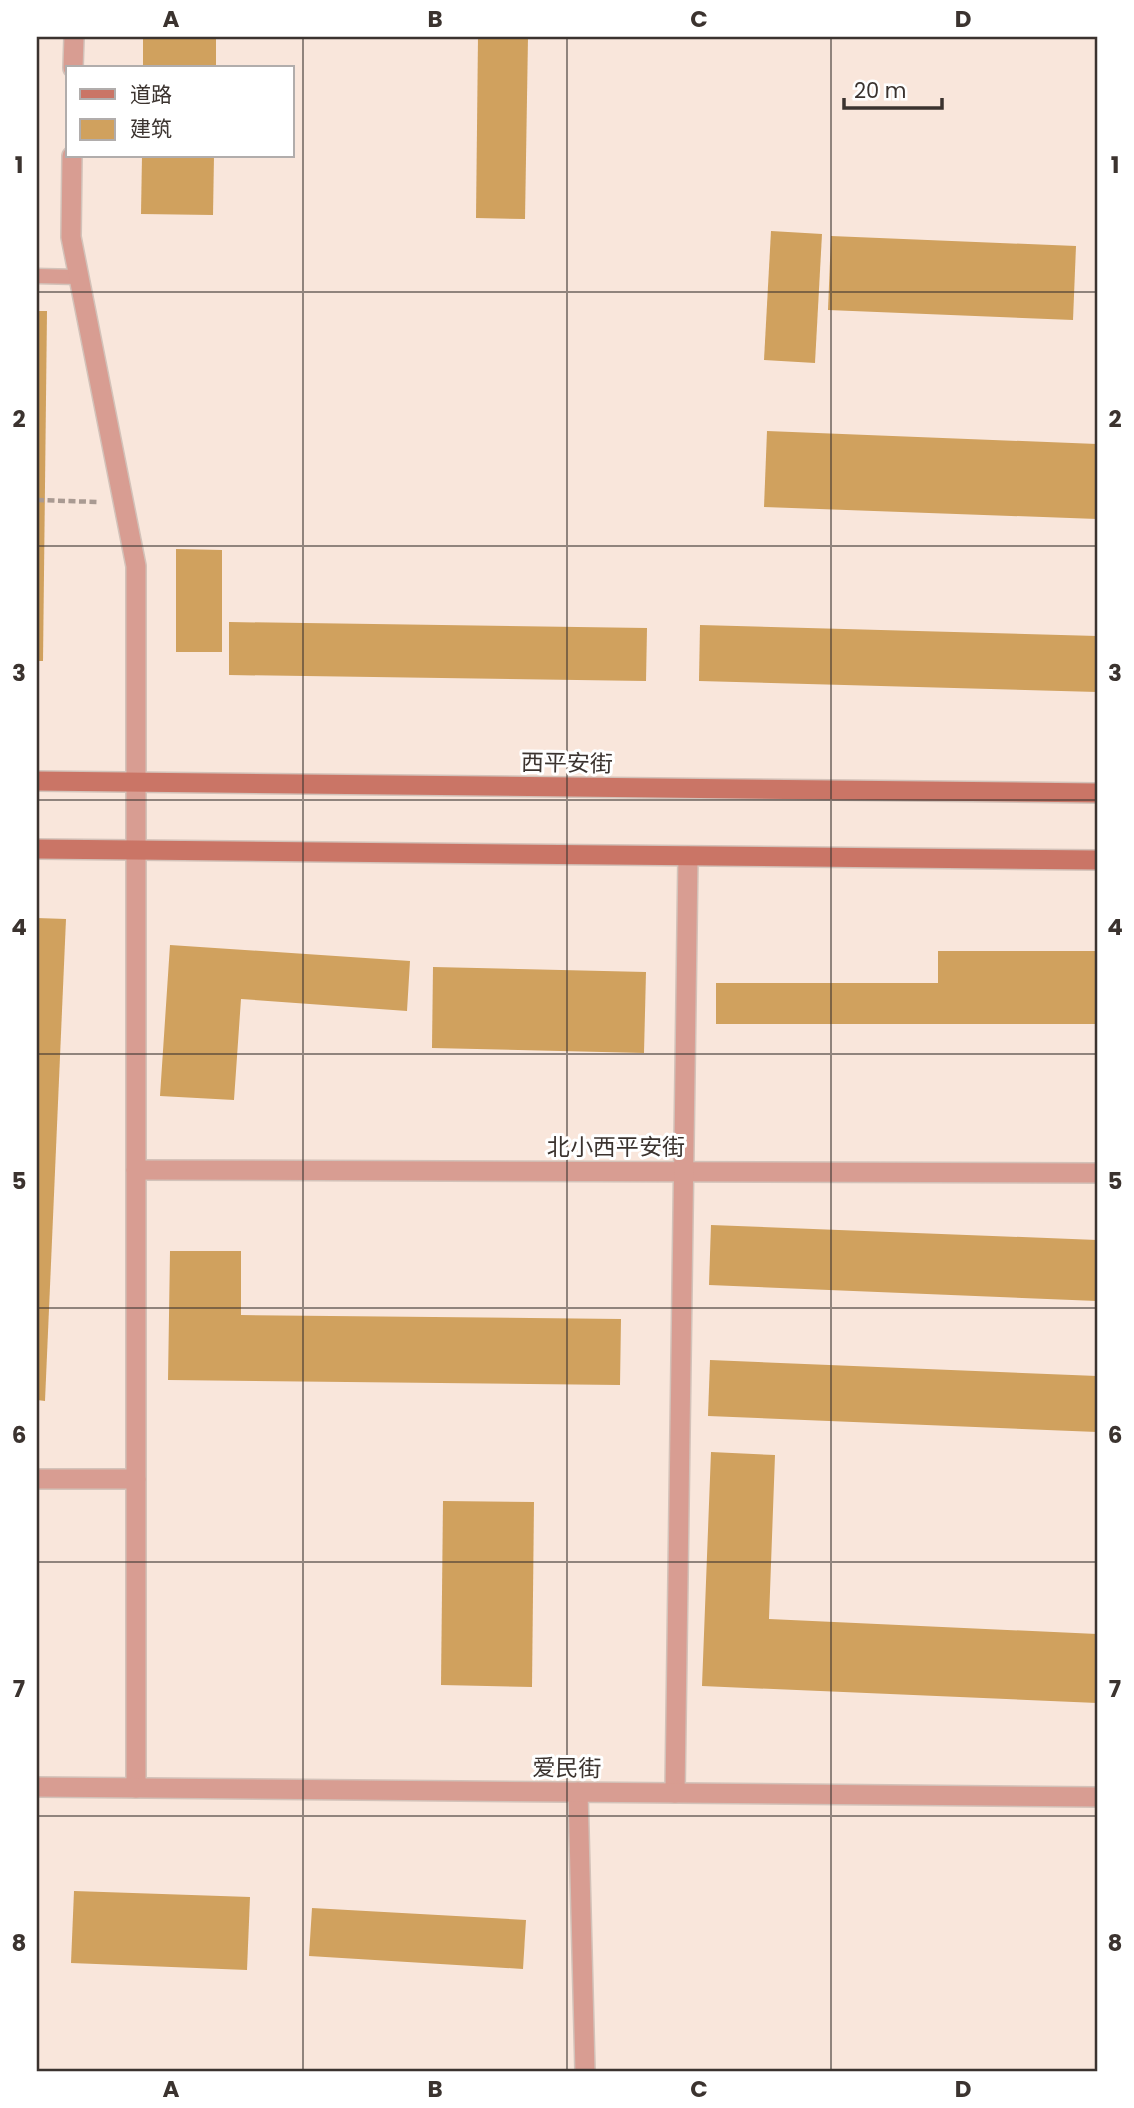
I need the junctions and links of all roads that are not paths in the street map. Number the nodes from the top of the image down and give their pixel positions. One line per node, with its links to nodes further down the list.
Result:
1 (74, 37): 2 (street)
2 (73, 66)
3 (72, 158): 5 (street)
4 (37, 276): 5 (lane)
5 (79, 277): 7 (street)
6 (37, 782): 7 (main road, 西平安街)
7 (136, 783): 8 (main road, 西平安街); 10 (street)
8 (1097, 793)
9 (37, 849): 10 (main road)
10 (136, 850): 11 (main road); 13 (street)
11 (688, 856): 12 (main road); 14 (street)
12 (1097, 860)
13 (135, 1170): 14 (street, 北小西平安街); 17 (street)
14 (683, 1172): 15 (street, 北小西平安街); 21 (street)
15 (1097, 1172)
16 (37, 1479): 17 (street)
17 (136, 1479): 19 (street)
18 (37, 1787): 19 (street, 爱民街)
19 (135, 1788): 20 (street, 爱民街)
20 (578, 1792): 21 (street, 爱民街); 23 (street)
21 (675, 1793): 22 (street, 爱民街)
22 (1097, 1797)
23 (585, 2071)

